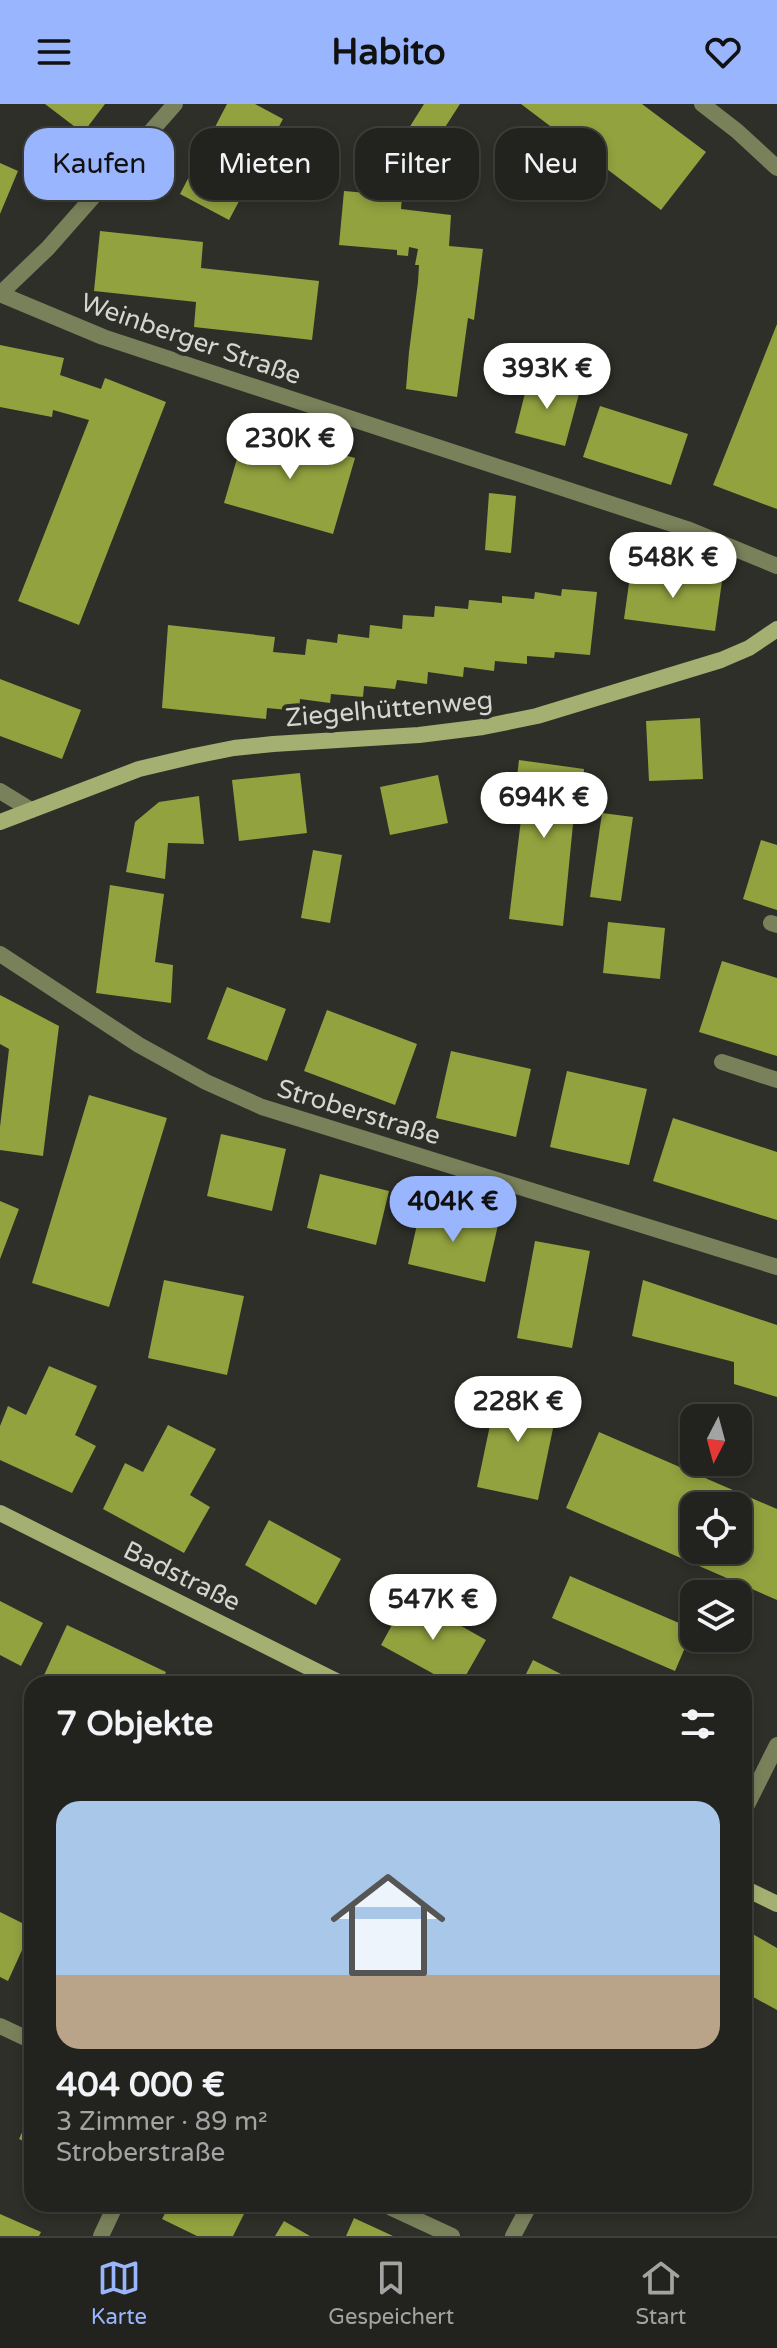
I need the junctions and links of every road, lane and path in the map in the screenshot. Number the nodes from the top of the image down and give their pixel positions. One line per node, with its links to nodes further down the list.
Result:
1 (175, 104): 4 (street)
2 (702, 104): 3 (street)
3 (777, 168)
4 (0, 294): 5 (street, Weinberger Straße)
5 (777, 566)
6 (777, 629): 8 (street, Ziegelhüttenweg)
7 (0, 791): 8 (street)
8 (31, 810): 9 (street, Ziegelhüttenweg)
9 (0, 822)
10 (0, 954): 13 (street, Stroberstraße)
11 (722, 1062): 12 (street)
12 (777, 1080)
13 (777, 1267)
14 (0, 1513): 15 (street, Badstraße)
15 (326, 1676)
16 (777, 1745): 17 (street)
17 (752, 1795)
18 (752, 1892): 19 (street)
19 (777, 1904)
20 (0, 2026): 21 (street)
21 (24, 2037)
22 (112, 2212): 25 (street)
23 (400, 2212): 26 (street)
24 (526, 2212): 27 (street)
25 (101, 2236)
26 (452, 2236)
27 (513, 2236)

